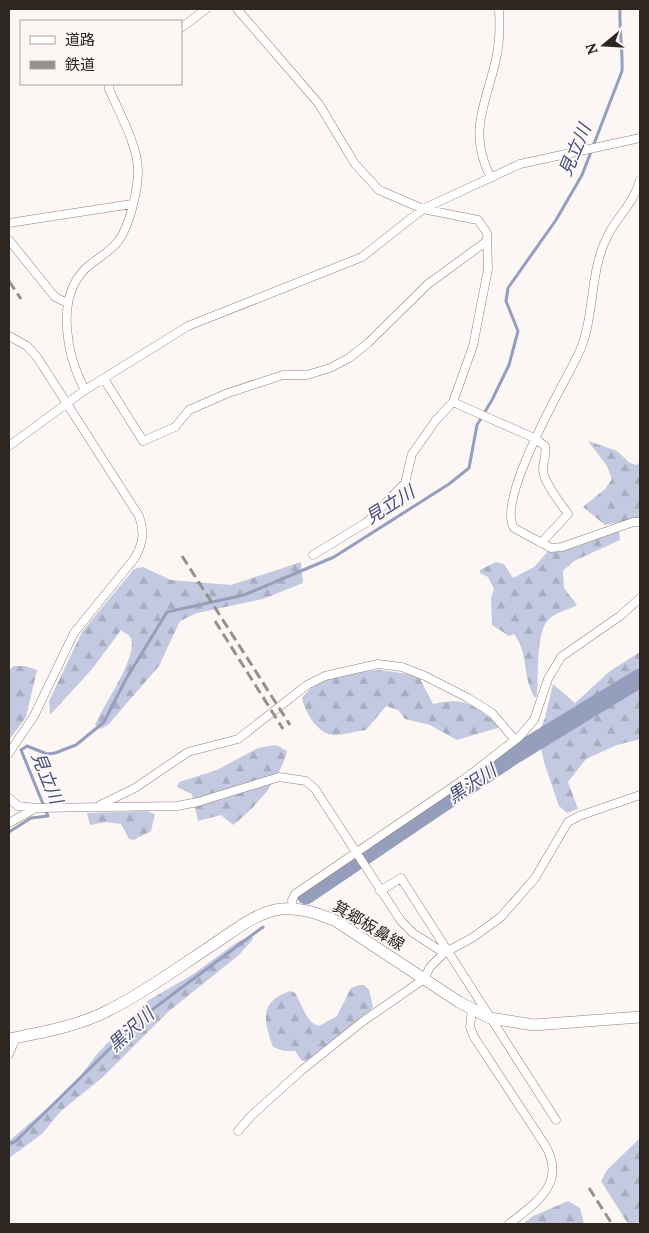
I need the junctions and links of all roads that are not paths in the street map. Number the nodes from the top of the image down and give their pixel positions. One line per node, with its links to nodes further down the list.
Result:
1 (206, 9): 4 (street)
2 (237, 9): 10 (street)
3 (499, 9): 7 (street)
4 (182, 27)
5 (109, 85): 9 (street)
6 (640, 138): 7 (street)
7 (491, 178): 10 (street)
8 (640, 180): 20 (street)
9 (132, 204): 11 (street); 14 (street)
10 (423, 209): 13 (street); 16 (street)
11 (9, 224)
12 (9, 240): 14 (street)
13 (487, 240): 16 (street); 18 (street)
14 (67, 303): 17 (street)
15 (9, 336): 19 (street)
16 (104, 379): 17 (street)
17 (85, 390): 19 (street)
18 (453, 402): 20 (street); 24 (street)
19 (68, 404): 21 (street); 27 (street)
20 (534, 438): 23 (street); 23 (street)
21 (9, 446)
22 (640, 522): 23 (street)
23 (541, 543)
24 (313, 554)
25 (640, 598): 26 (street)
26 (515, 740): 30 (street); 33 (street)
27 (9, 753)
28 (640, 795): 36 (street)
29 (9, 798): 31 (street)
30 (96, 807): 31 (street); 33 (street)
31 (37, 808): 32 (street)
32 (9, 823)
33 (355, 853): 34 (street); 35 (street)
34 (380, 891): 36 (street); 36 (street)
35 (292, 909): 37 (main road, 箕郷板鼻線); 41 (main road, 箕郷板鼻線)
36 (445, 952): 37 (street); 40 (street)
37 (424, 979): 38 (main road, 箕郷板鼻線); 44 (street)
38 (472, 1010): 40 (main road, 箕郷板鼻線); 45 (street)
39 (640, 1017): 40 (main road, 箕郷板鼻線)
40 (490, 1018): 43 (street)
41 (13, 1039): 42 (street)
42 (9, 1054)
43 (556, 1120)
44 (238, 1131)
45 (509, 1224)

